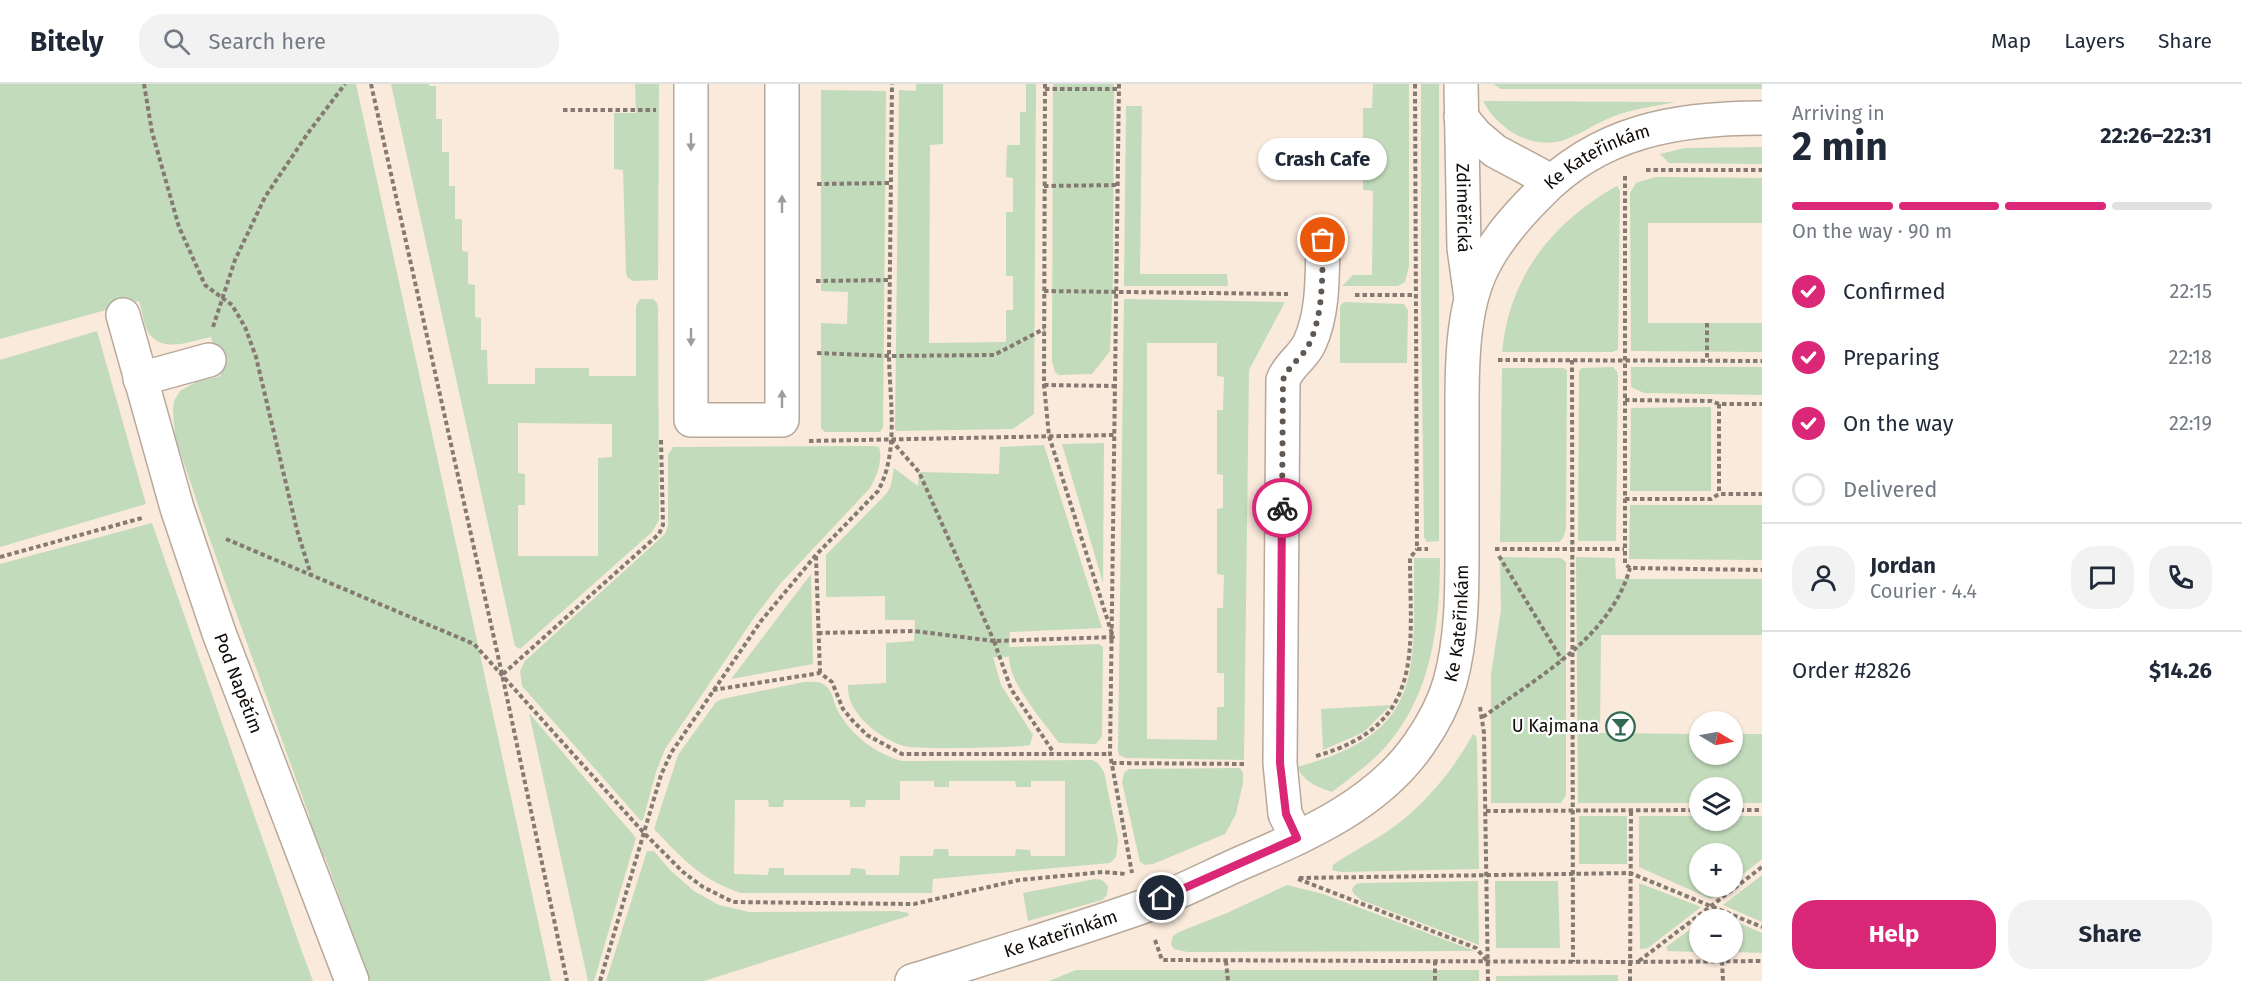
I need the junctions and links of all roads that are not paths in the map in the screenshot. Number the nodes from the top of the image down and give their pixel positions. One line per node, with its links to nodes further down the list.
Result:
1 (691, 84): 2 (street, one-way to 2)
2 (782, 84)
3 (1461, 84): 4 (street, Zdiměřická)
4 (1461, 117): 6 (street, Zdiměřická); 8 (street, Zdiměřická)
5 (1762, 118): 6 (street, Ke Kateřinkám)
6 (1551, 181): 8 (street, Ke Kateřinkám)
7 (1323, 240): 12 (street)
8 (1471, 300): 12 (street, Ke Kateřinkám)
9 (123, 315): 11 (street, Pod Napětím)
10 (209, 360): 11 (street)
11 (140, 379): 13 (street, Pod Napětím)
12 (1297, 838): 14 (street, Ke Kateřinkám)
13 (352, 981)
14 (912, 981)

